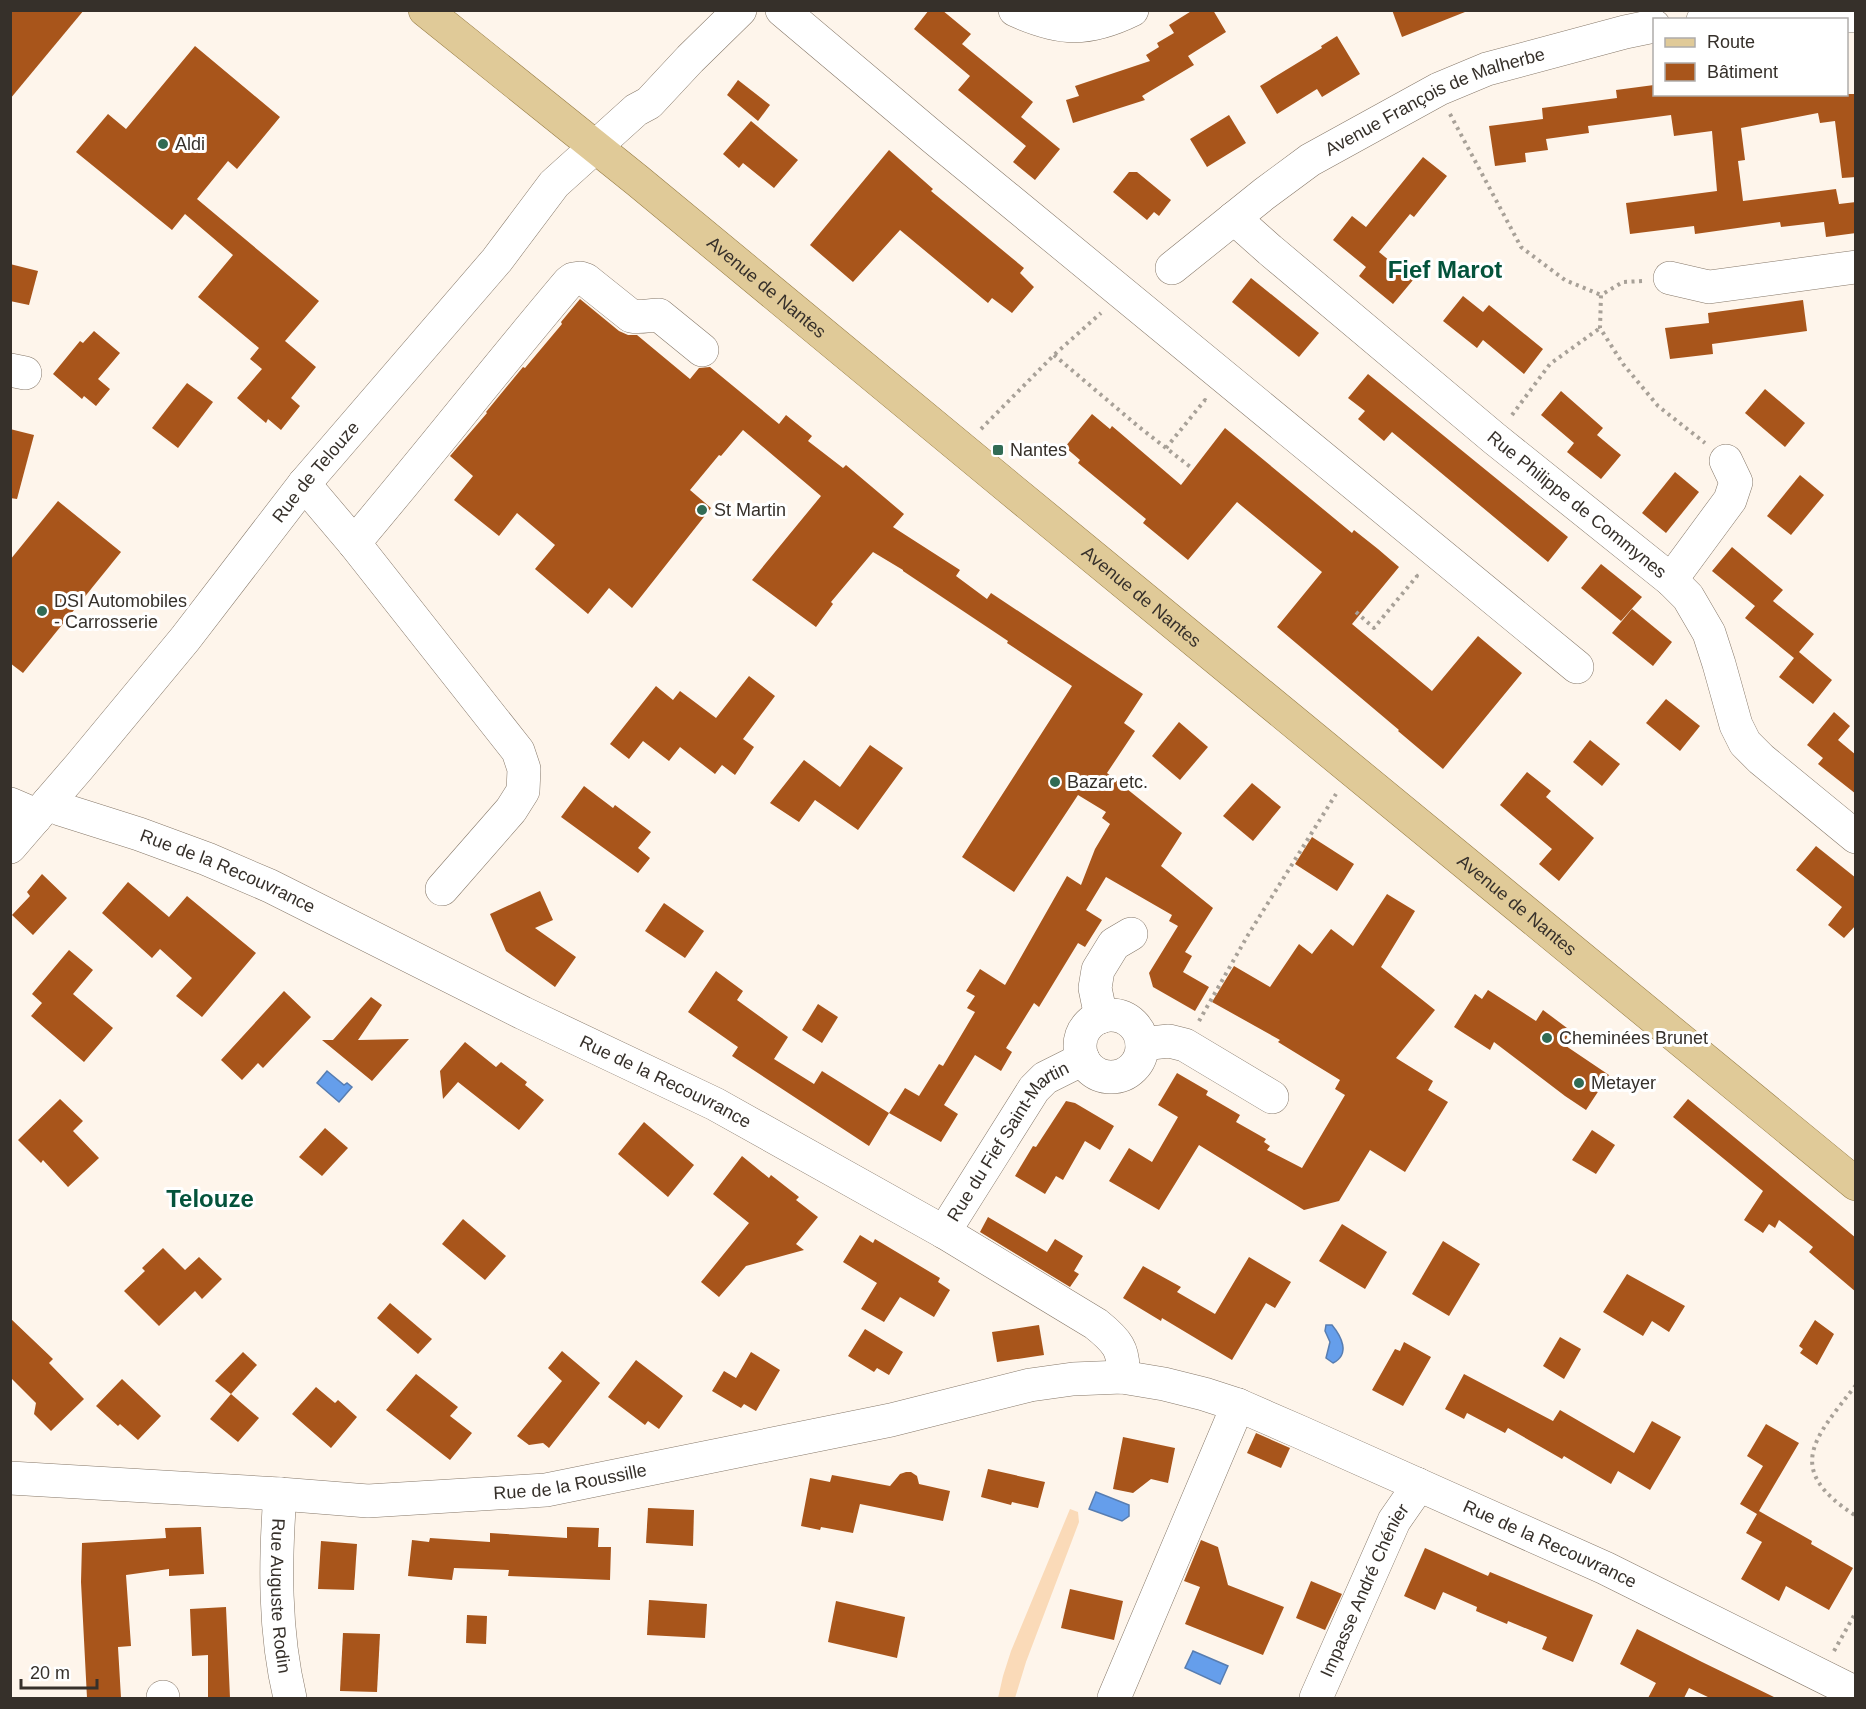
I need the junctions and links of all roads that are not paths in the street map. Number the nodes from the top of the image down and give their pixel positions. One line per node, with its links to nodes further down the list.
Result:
1 (425, 10): 12 (main road, Avenue de Nantes)
2 (709, 10): 11 (street, Rue de Telouze)
3 (740, 10): 11 (street, Rue de Telouze)
4 (782, 10): 22 (street)
5 (1015, 10): 6 (street)
6 (1132, 10)
7 (1790, 13): 8 (street); 9 (street)
8 (1855, 16)
9 (1728, 18)
10 (1634, 23): 13 (street, Avenue François de Malherbe)
11 (636, 110): 12 (street, Rue de Telouze)
12 (596, 147): 19 (street, Rue de Telouze); 32 (main road, Avenue de Nantes)
13 (1234, 218): 15 (street, Avenue François de Malherbe); 21 (street, Rue Philippe de Commynes)
14 (1856, 267): 16 (street)
15 (1172, 268)
16 (1670, 278)
17 (702, 350): 20 (street)
18 (1726, 461): 21 (street)
19 (304, 484): 20 (street); 23 (street, Rue de Telouze)
20 (354, 543): 26 (street)
21 (1671, 580): 24 (street, Rue Philippe de Commynes)
22 (1577, 667)
23 (32, 808): 25 (street, Rue de Telouze); 33 (street, Rue de la Recouvrance)
24 (1856, 837)
25 (10, 847)
26 (442, 889)
27 (1131, 934): 28 (street)
28 (1101, 1017): 29 (street); 30 (street, Rue du Fief Saint-Martin)
29 (1142, 1044): 30 (street, Rue du Fief Saint-Martin); 31 (street)
30 (1083, 1059): 33 (street, Rue du Fief Saint-Martin)
31 (1272, 1096)
32 (1856, 1184)
33 (944, 1232): 34 (street, Rue de la Recouvrance)
34 (1122, 1377): 35 (street, Rue de la Recouvrance); 38 (street, Rue de la Roussille)
35 (1238, 1405): 37 (street, Rue de la Recouvrance); 41 (street)
36 (10, 1478): 38 (street, Rue de la Roussille)
37 (1416, 1484): 39 (street, Rue de la Recouvrance); 42 (street, Impasse André Chénier)
38 (280, 1494): 40 (street, Rue Auguste Rodin)
39 (1856, 1693)
40 (291, 1698)
41 (1114, 1698)
42 (1316, 1698)

